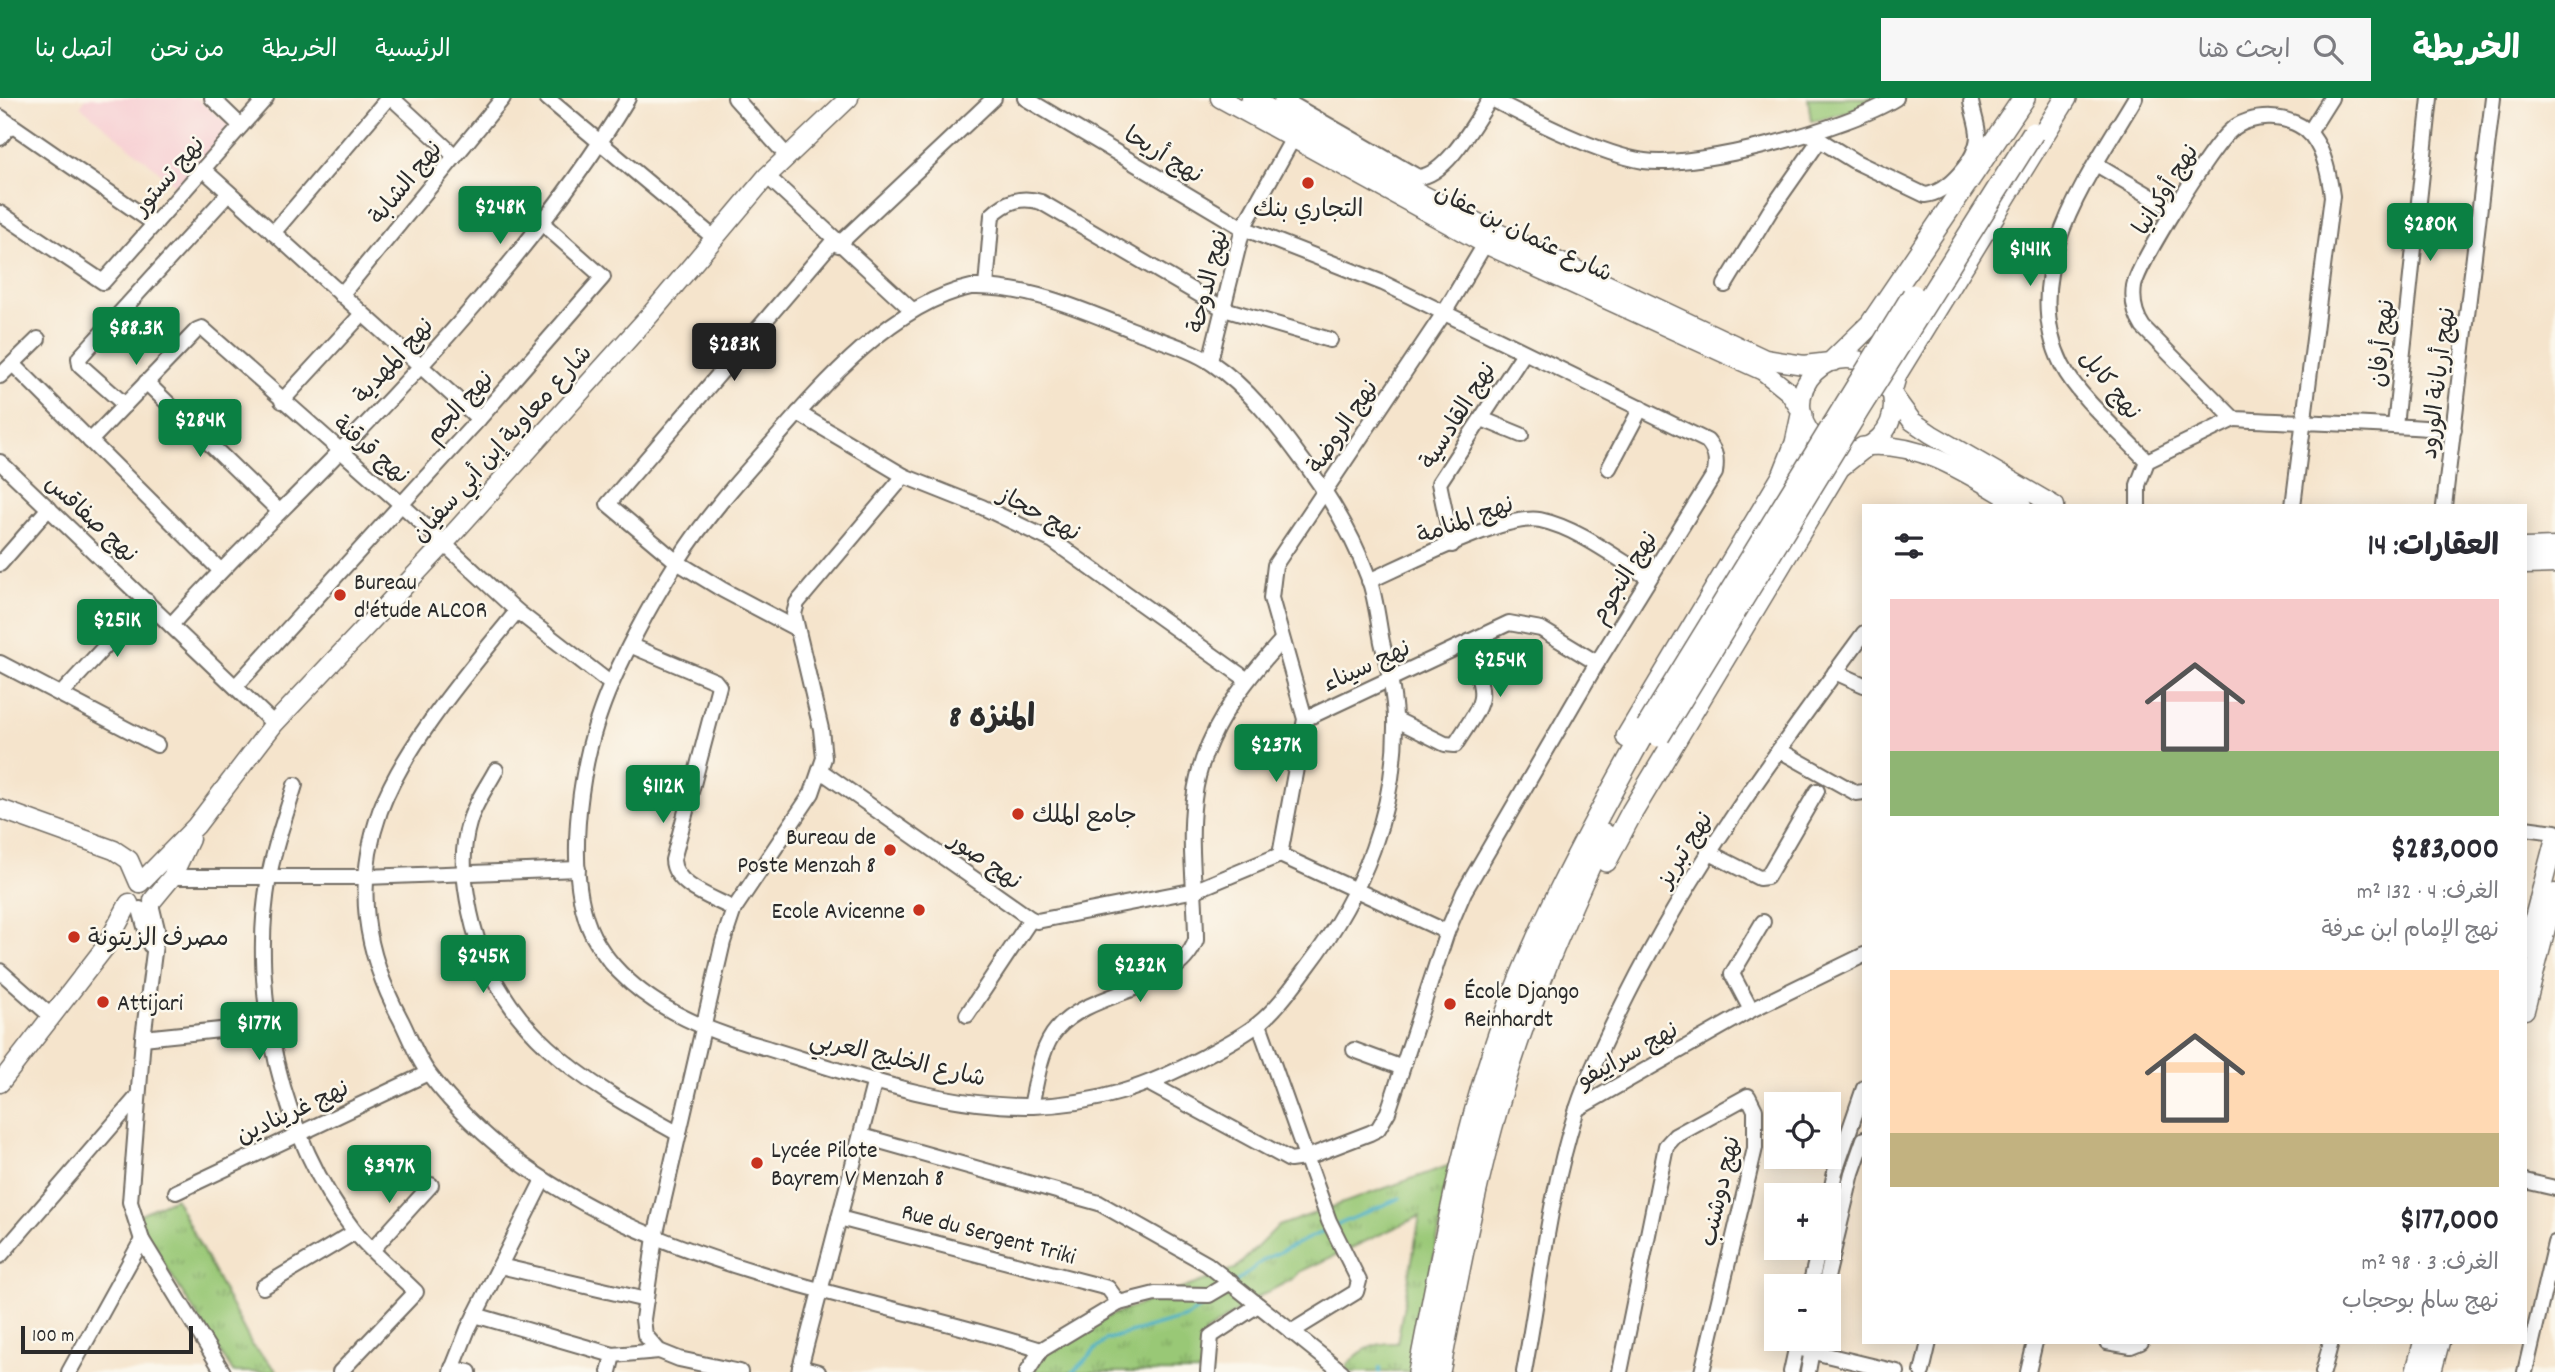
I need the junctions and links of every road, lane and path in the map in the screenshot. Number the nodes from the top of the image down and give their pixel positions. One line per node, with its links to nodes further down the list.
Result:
1 (212, 98): 26 (street)
2 (266, 98): 26 (street, نهج تستور)
3 (390, 98): 33 (street); 45 (street)
4 (503, 98): 33 (street, نهج الشابة)
5 (547, 98): 32 (street)
6 (628, 98): 32 (street, نهج المهدية)
7 (735, 98): 34 (street)
8 (849, 98): 34 (main road, شارع معاوية إبن أبي سفيان)
9 (994, 98): 47 (street)
10 (1024, 98): 44 (street, نهج أريحا)
11 (1220, 98): 31 (main road, شارع عثمان بن عفان)
12 (1251, 98): 38 (main road, شارع عثمان بن عفان)
13 (1281, 98): 38 (street)
14 (1490, 98): 30 (street); 38 (street)
15 (1896, 98): 30 (street)
16 (2024, 98): 59 (highway)
17 (2037, 98): 27 (highway)
18 (2054, 98): 27 (highway)
19 (2066, 98): 65 (highway)
20 (2135, 98): 35 (street, نهج كابل)
21 (2331, 98): 28 (street)
22 (2493, 98): 76 (street, نهج أريانة الورود)
23 (2426, 101): 75 (street, نهج أرفان)
24 (1971, 102): 30 (street)
25 (6, 121): 29 (street); 43 (street)
26 (241, 126): 36 (street, نهج تستور)
27 (2027, 129): 158 (highway, bridge)
28 (2309, 133): 40 (street, نهج أوكرانيا); 74 (street)
29 (0, 138)
30 (1815, 138): 49 (street)
31 (1292, 140): 44 (street, نهج الدوحة); 48 (main road, شارع عثمان بن عفان)
32 (602, 142): 42 (street, نهج المهدية); 46 (street)
33 (455, 156): 51 (street, نهج الشابة)
34 (787, 156): 37 (main road, شارع معاوية إبن أبي سفيان)
35 (2096, 164): 40 (street); 81 (street, نهج كابل)
36 (203, 169): 39 (street); 43 (street, نهج تستور)
37 (767, 176): 46 (main road, شارع معاوية إبن أبي سفيان); 47 (street)
38 (1415, 183): 59 (main road, شارع عثمان بن عفان)
39 (229, 192): 45 (street); 67 (street)
40 (2174, 210): 73 (street, نهج أوكرانيا)
41 (0, 213): 43 (street, نهج تستور)
42 (542, 223): 62 (street, نهج المهدية); 71 (street, نهج الجم)
43 (155, 224)
44 (1243, 228): 53 (street, نهج الدوحة); 54 (street, نهج النجوم)
45 (273, 233): 51 (street)
46 (713, 237): 94 (main road, شارع معاوية إبن أبي سفيان)
47 (836, 242): 52 (street); 98 (street)
48 (1485, 244): 54 (street, نهج الروضة); 70 (main road, شارع عثمان بن عفان)
49 (1725, 285)
50 (986, 287): 52 (street, شارع الخليج العربي); 53 (street); 60 (street, شارع الخليج العربي)
51 (341, 295): 55 (street)
52 (911, 309): 69 (street, شارع الخليج العربي)
53 (1224, 309): 57 (street); 60 (street, نهج الدوحة)
54 (1444, 313): 58 (street, نهج النجوم); 85 (street, نهج الروضة)
55 (362, 314): 62 (street); 66 (street)
56 (38, 338): 61 (street)
57 (1330, 340)
58 (1524, 353): 68 (street, نهج النجوم); 72 (street, نهج القادسية)
59 (1832, 361): 65 (main road); 70 (main road)
60 (1210, 362): 85 (street, شارع الخليج العربي)
61 (13, 364): 63 (street); 78 (street)
62 (421, 367): 71 (street); 80 (street, نهج المهدية)
63 (0, 376)
64 (146, 382): 66 (street, نهج قرقنة); 67 (street); 93 (street)
65 (1892, 393): 79 (main road); 88 (main road)
66 (282, 401): 80 (street, نهج قرقنة)
67 (125, 405): 78 (street)
68 (1641, 408): 83 (street); 103 (street, نهج النجوم)
69 (798, 413): 84 (street, نهج حجاز); 98 (street, شارع الخليج العربي)
70 (1802, 413): 79 (main road); 158 (highway)
71 (480, 419): 86 (street, نهج الجم)
72 (1482, 419): 77 (street); 95 (street, نهج القادسية)
73 (2234, 419): 74 (street); 81 (street)
74 (2303, 423): 75 (street); 90 (street)
75 (2396, 426): 76 (street)
76 (2454, 430): 91 (street, نهج أريانة الورود)
77 (1521, 435)
78 (90, 441): 102 (street)
79 (1866, 447): 87 (main road); 158 (highway)
80 (339, 452): 86 (street, نهج قرقنة); 93 (street, نهج المهدية)
81 (2147, 461): 89 (street)
82 (0, 462): 92 (street, نهج صفاقس)
83 (1609, 468)
84 (904, 476): 108 (street); 117 (street, نهج حجاز)
85 (1325, 490): 104 (street, شارع الخليج العربي); 110 (street, نهج الروضة)
86 (401, 504): 94 (street, نهج قرقنة); 120 (street, نهج الجم)
87 (2018, 504)
88 (2052, 504)
89 (2138, 504)
90 (2293, 504)
91 (2444, 504)
92 (48, 508): 99 (street); 105 (street, نهج صفاقس)
93 (278, 510): 102 (street, نهج المهدية)
94 (443, 545): 106 (street, نهج قرقنة); 124 (main road, شارع معاوية إبن أبي سفيان)
95 (1452, 545): 103 (street, نهج المنامة); 104 (street, نهج المنامة)
96 (2555, 547): 97 (main road)
97 (2527, 548)
98 (677, 562): 108 (street); 112 (street, شارع الخليج العربي)
99 (0, 564)
100 (2555, 564): 101 (main road)
101 (2527, 565)
102 (220, 570): 107 (street, نهج المهدية)
103 (1649, 578): 114 (street, نهج النجوم)
104 (1369, 581): 116 (street, شارع الخليج العربي)
105 (147, 601): 107 (street, نهج صفاقس); 121 (street)
106 (517, 611): 118 (street, نهج قرقنة); 146 (street)
107 (172, 625): 120 (street, نهج صفاقس)
108 (797, 629): 128 (street)
109 (1862, 636): 115 (street, نهج تبريز)
110 (1281, 641): 117 (street); 122 (street, نهج الروضة)
111 (1466, 644): 114 (street, نهج سيناء); 116 (street, نهج سيناء); 123 (street)
112 (632, 646): 118 (street, شارع الخليج العربي); 151 (street)
113 (0, 663): 121 (street)
114 (1597, 663): 154 (street, نهج النجوم)
115 (1835, 672): 119 (street); 126 (street, نهج تبريز)
116 (1390, 678): 122 (street, نهج سيناء); 123 (street, شارع الخليج العربي)
117 (1246, 679): 147 (street)
118 (611, 684): 142 (street, شارع الخليج العربي)
119 (1862, 684)
120 (236, 686): 124 (street, نهج صفاقس)
121 (62, 694): 125 (street)
122 (1306, 719): 140 (street)
123 (1395, 719): 148 (street, شارع الخليج العربي)
124 (274, 723): 133 (main road, شارع معاوية إبن أبي سفيان)
125 (157, 745)
126 (1779, 750): 131 (street); 139 (street, نهج تبريز)
127 (496, 770): 143 (street)
128 (821, 771): 151 (street); 152 (street, نهج صور)
129 (295, 785): 144 (street)
130 (1817, 791): 139 (street)
131 (1862, 792)
132 (0, 809): 137 (main road)
133 (196, 826): 138 (main road, شارع معاوية إبن أبي سفيان); 145 (main road, شارع معاوية إبن أبي سفيان)
134 (2527, 828): 135 (street)
135 (2555, 832)
136 (2555, 838): 155 (main road)
137 (105, 847): 141 (main road); 150 (main road)
138 (174, 850): 141 (main road); 150 (main road, شارع معاوية إبن أبي سفيان)
139 (1708, 852): 176 (street, نهج تبريز)
140 (1280, 855): 147 (street); 148 (street)
141 (129, 860): 150 (main road)
142 (578, 869): 143 (street); 165 (street, شارع الخليج العربي)
143 (462, 872): 146 (street); 178 (street)
144 (269, 876): 145 (street); 146 (street); 164 (street)
145 (172, 877): 150 (main road, شارع معاوية إبن أبي سفيان)
146 (365, 877): 169 (street)
147 (1196, 890): 152 (street); 175 (street)
148 (1356, 892): 154 (street); 163 (street, شارع الخليج العربي)
149 (2555, 893): 159 (main road)
150 (140, 897): 162 (main road, شارع معاوية إبن أبي سفيان); 166 (street)
151 (734, 909): 165 (street)
152 (1031, 919): 161 (street, نهج صور)
153 (1763, 922): 160 (street)
154 (1447, 932): 168 (street, نهج النجوم)
155 (2527, 944)
156 (1862, 956): 160 (street, نهج سراييفو)
157 (0, 971): 162 (street)
158 (1530, 980): 232 (highway); 233 (highway)
159 (2527, 1002)
160 (1751, 1010): 176 (street, نهج سراييفو)
161 (967, 1015)
162 (52, 1017): 171 (main road, شارع معاوية إبن أبي سفيان)
163 (1259, 1024): 172 (street, شارع الخليج العربي); 181 (street)
164 (268, 1025): 166 (street); 177 (street)
165 (705, 1030): 170 (street, شارع الخليج العربي); 178 (street)
166 (143, 1038): 174 (street)
167 (1354, 1050): 168 (street)
168 (1401, 1067): 181 (street, نهج النجوم)
169 (428, 1073): 177 (street, نهج غرينادين); 182 (street)
170 (875, 1080): 175 (street, شارع الخليج العربي); 179 (street)
171 (0, 1083)
172 (1152, 1085): 175 (street, شارع الخليج العربي); 181 (street)
173 (1862, 1094): 184 (street)
174 (137, 1097): 191 (street); 194 (street)
175 (1031, 1106)
176 (1577, 1109): 234 (street, نهج سراييفو)
177 (299, 1133): 187 (street, نهج غرينادين); 189 (street)
178 (679, 1134): 190 (street)
179 (862, 1136): 188 (street); 197 (street)
180 (1862, 1145): 196 (street)
181 (1305, 1158): 205 (street)
182 (543, 1180): 190 (street); 195 (street)
183 (2527, 1181): 186 (street)
184 (1833, 1183)
185 (431, 1185): 193 (street)
186 (2555, 1188)
187 (176, 1192)
188 (839, 1218): 199 (street); 202 (street, Rue du Sergent Triki)
189 (355, 1232): 193 (street); 198 (street)
190 (654, 1237): 199 (street); 200 (street)
191 (142, 1240): 222 (street); 223 (street)
192 (2555, 1243): 201 (street)
193 (373, 1249): 224 (street)
194 (0, 1256)
195 (500, 1266): 200 (street); 204 (street)
196 (1828, 1274)
197 (1231, 1282): 202 (street); 203 (street)
198 (263, 1287)
199 (821, 1292): 213 (street); 220 (street)
200 (646, 1300): 214 (street)
201 (2548, 1302): 245 (street)
202 (1119, 1303): 213 (street)
203 (1258, 1305): 205 (street); 230 (street)
204 (475, 1315): 218 (street); 221 (street)
205 (1291, 1332): 231 (street)
206 (1929, 1344): 240 (street)
207 (2035, 1344): 241 (street)
208 (2119, 1344): 209 (street)
209 (2136, 1344)
210 (2330, 1344): 242 (street)
211 (2423, 1344): 243 (main road)
212 (2439, 1344): 244 (main road)
213 (1041, 1350): 229 (street)
214 (659, 1351): 218 (street); 219 (street)
215 (1796, 1351): 237 (street)
216 (1812, 1351): 238 (street)
217 (1829, 1351): 239 (street)
218 (614, 1355): 226 (street)
219 (677, 1365): 227 (street)
220 (800, 1369): 228 (street)
221 (452, 1370): 225 (street)
222 (69, 1372)
223 (223, 1372)
224 (340, 1372)
225 (469, 1372)
226 (609, 1372)
227 (738, 1372)
228 (818, 1372)
229 (1027, 1372)
230 (1208, 1372)
231 (1342, 1372)
232 (1419, 1372)
233 (1439, 1372)
234 (1524, 1372)
235 (1620, 1372): 236 (street, نهج دوشنب)
236 (1702, 1372)
237 (1791, 1372)
238 (1808, 1372)
239 (1897, 1372)
240 (1922, 1372)
241 (2028, 1372)
242 (2323, 1372)
243 (2416, 1372)
244 (2432, 1372)
245 (2525, 1372)

